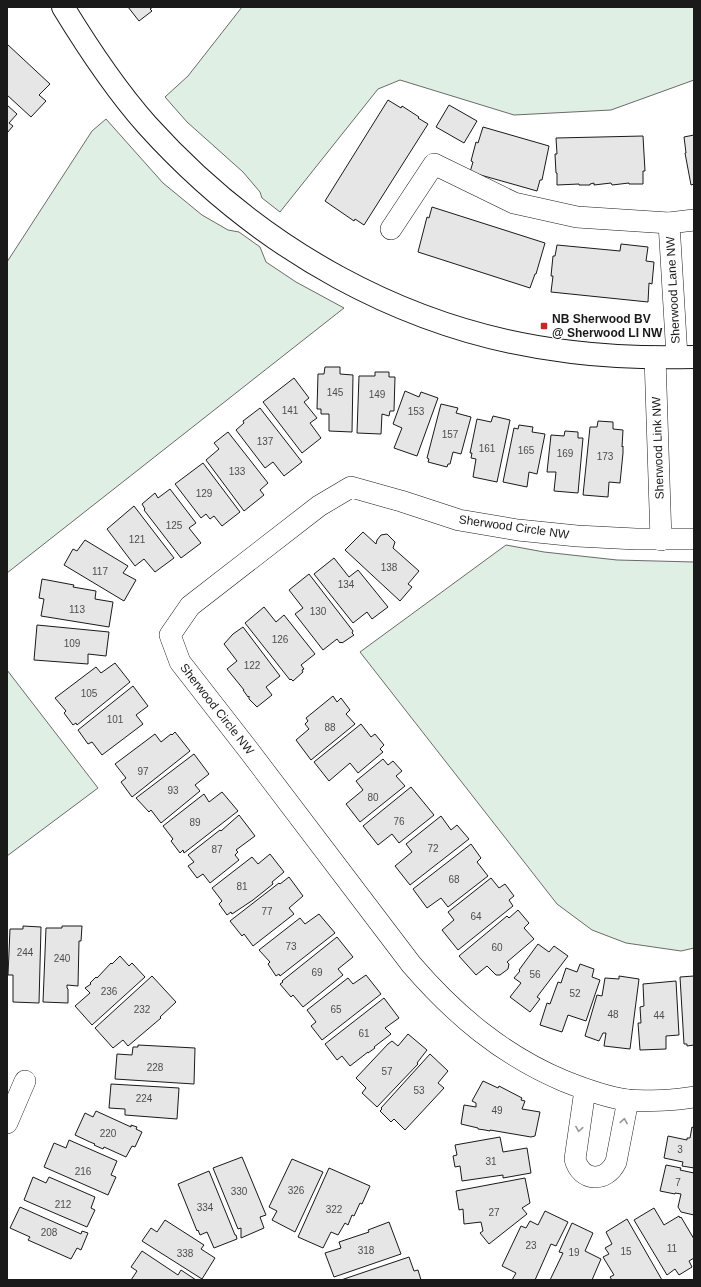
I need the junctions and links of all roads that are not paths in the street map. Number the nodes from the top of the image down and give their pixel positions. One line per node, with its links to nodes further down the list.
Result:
1 (63, 7): 5 (street)
2 (694, 220): 3 (street, Sherwood Lane NW)
3 (669, 223): 4 (street, Sherwood Lane NW); 5 (street, Sherwood Lane NW)
4 (392, 229)
5 (675, 357): 7 (street, Sherwood Link NW)
6 (694, 539): 7 (street, Sherwood Circle NW)
7 (661, 540): 9 (street, Sherwood Circle NW)
8 (25, 1081): 12 (street)
9 (585, 1090): 11 (street, Sherwood Circle NW); 11 (street, one-way to 11)
10 (694, 1097): 11 (street, Sherwood Circle NW)
11 (628, 1100)
12 (7, 1123)

